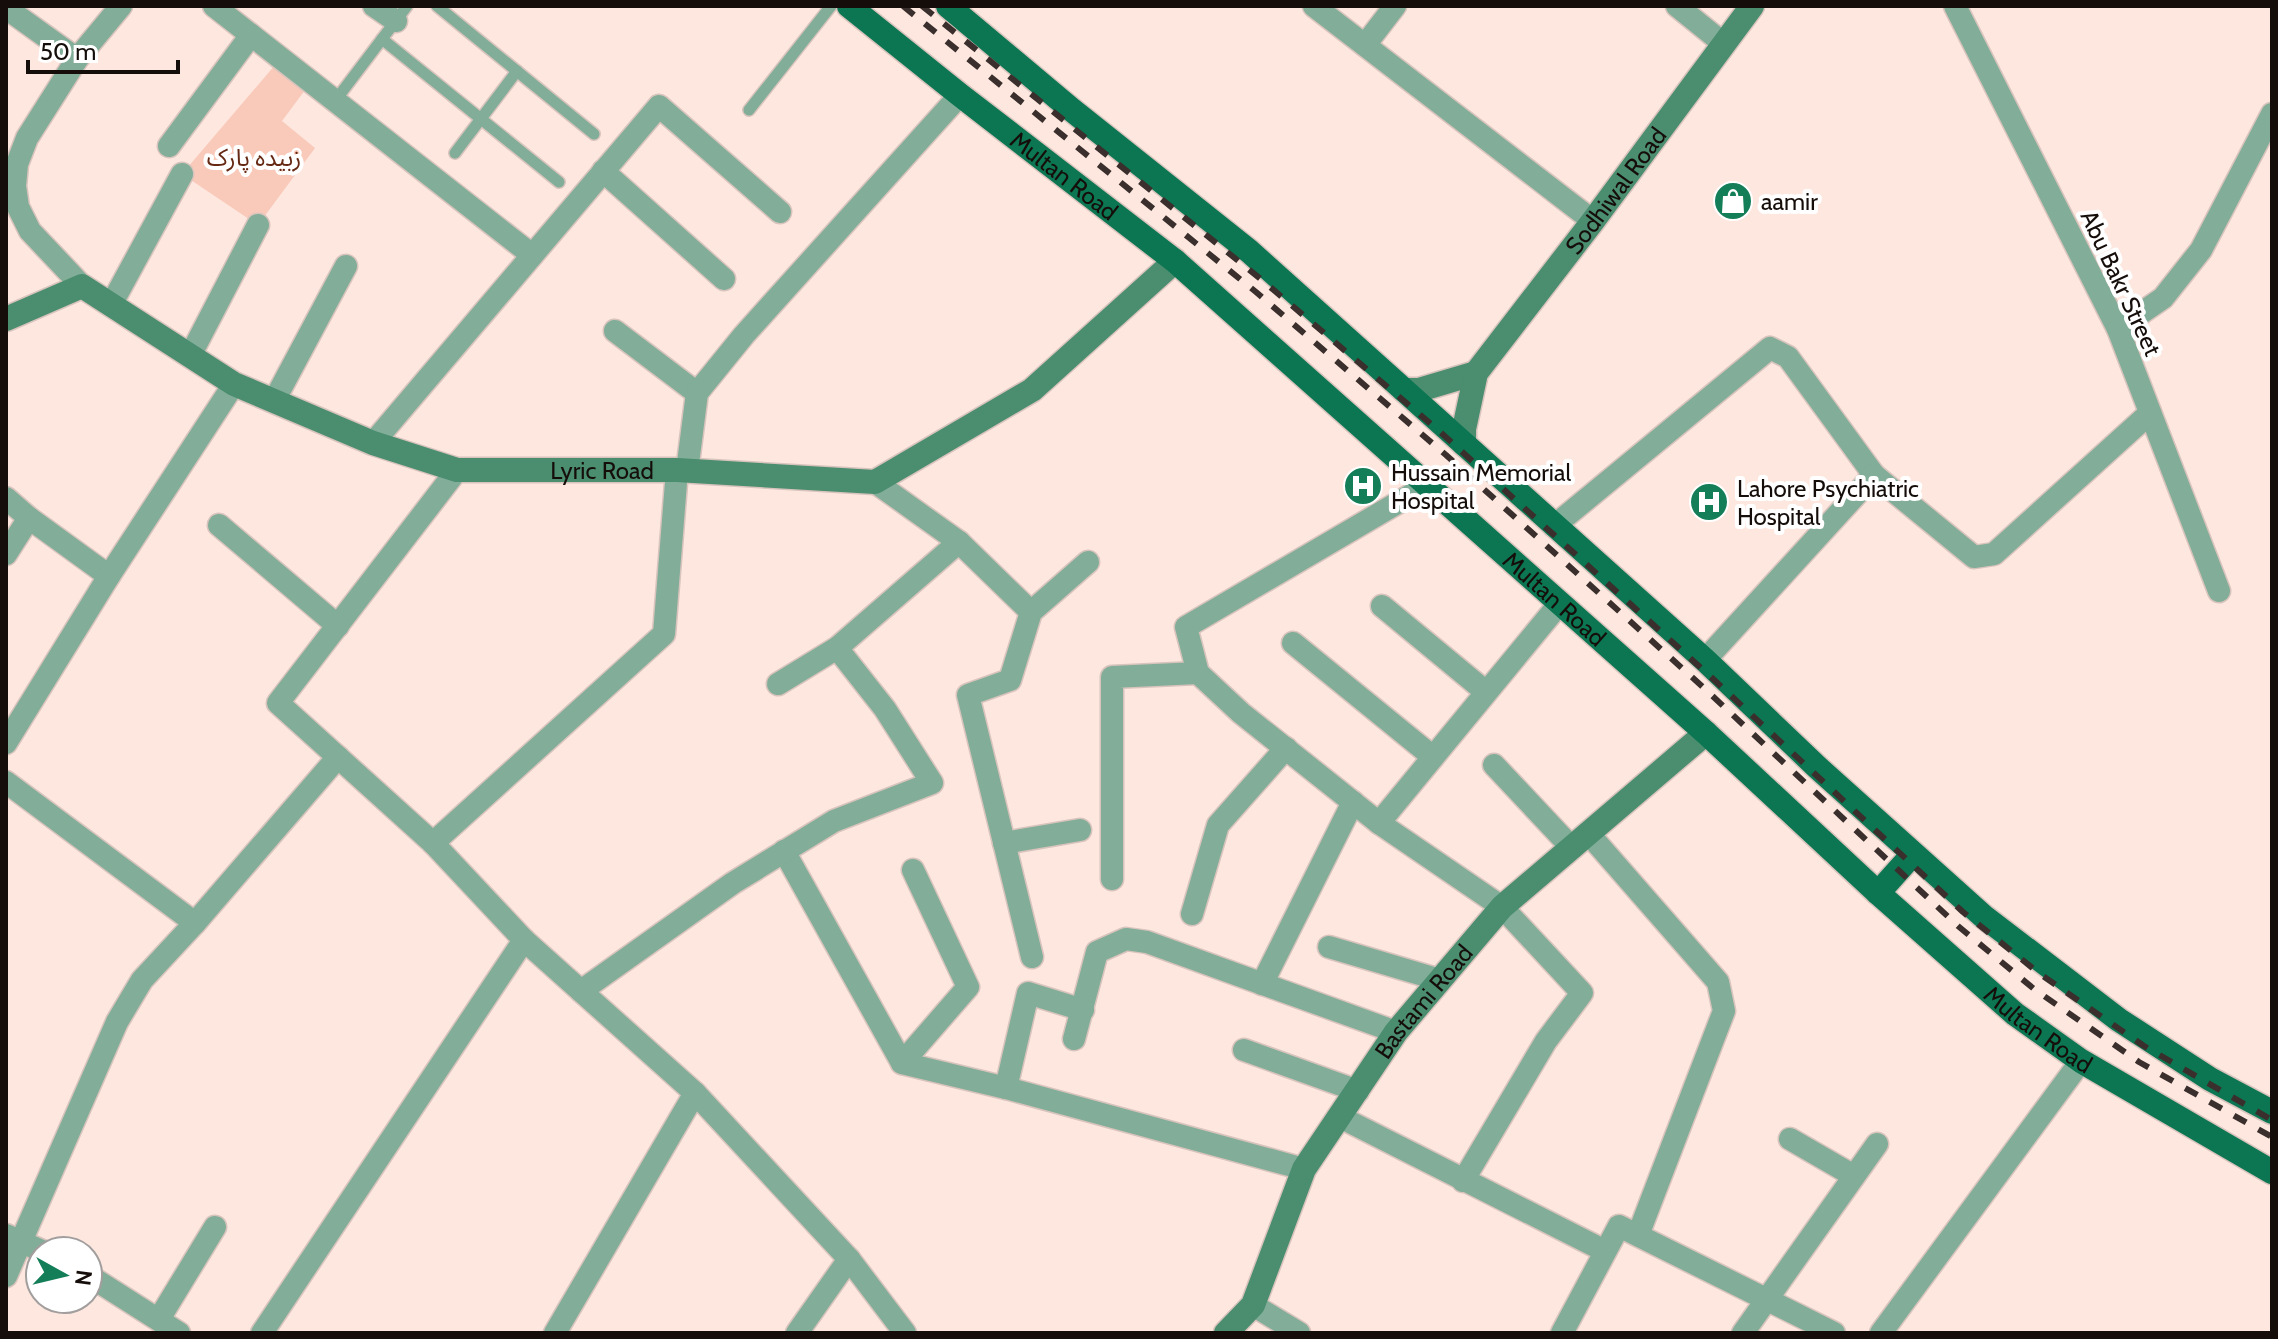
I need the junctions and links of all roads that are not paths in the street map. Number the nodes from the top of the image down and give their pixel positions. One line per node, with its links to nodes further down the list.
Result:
1 (121, 6): 19 (street)
2 (214, 6): 15 (street)
3 (374, 6): 14 (street)
4 (437, 6): 20 (lane)
5 (831, 6): 23 (lane)
6 (849, 6): 21 (main road, Multan Road)
7 (948, 6): 48 (main road)
8 (1314, 6): 18 (street)
9 (1395, 6): 18 (street)
10 (1677, 6): 17 (street)
11 (1752, 6): 17 (street, Sodhiwal Road)
12 (1955, 6): 43 (street, Abu Bakr Street)
13 (6, 8): 19 (street)
14 (402, 14): 16 (lane)
15 (251, 35): 22 (street); 28 (street)
16 (382, 39): 22 (lane); 25 (lane)
17 (1724, 44): 34 (street, Sodhiwal Road)
18 (1365, 45): 34 (street)
19 (77, 59): 40 (street)
20 (517, 71): 25 (lane); 26 (lane)
21 (960, 95): 37 (main road, Multan Road); 49 (street)
22 (335, 101): 36 (street)
23 (749, 110)
24 (2272, 114): 27 (street)
25 (481, 118): 29 (lane); 32 (lane)
26 (594, 134)
27 (2267, 138): 43 (street)
28 (169, 146)
29 (455, 153)
30 (603, 171): 33 (street); 36 (street); 39 (street)
31 (182, 174): 41 (street)
32 (559, 182)
33 (780, 212)
34 (1593, 221): 46 (street, Sodhiwal Road)
35 (258, 225): 45 (street)
36 (532, 255): 52 (street)
37 (1175, 261): 57 (street); 58 (main road, Multan Road)
38 (346, 266): 50 (street)
39 (724, 279)
40 (82, 286): 41 (street, Lyric Road); 42 (street)
41 (111, 305): 45 (street, Lyric Road)
42 (6, 319)
43 (2118, 329): 51 (street, Abu Bakr Street)
44 (615, 331): 49 (street)
45 (190, 356): 47 (street, Lyric Road)
46 (1476, 373): 48 (street); 53 (street, Sodhiwal Road)
47 (234, 384): 50 (street, Lyric Road); 66 (street)
48 (1404, 390): 53 (main road)
49 (697, 393): 55 (street)
50 (274, 401): 52 (street, Lyric Road)
51 (2150, 413): 56 (street); 67 (street, Abu Bakr Street)
52 (373, 443): 54 (street, Lyric Road)
53 (1464, 444): 62 (main road)
54 (457, 470): 55 (street, Lyric Road); 71 (street)
55 (682, 470): 57 (street, Lyric Road); 89 (street)
56 (1874, 475): 62 (street); 74 (street)
57 (875, 482): 63 (street)
58 (1428, 485): 68 (main road, Multan Road); 75 (street)
59 (6, 498): 60 (street)
60 (29, 518): 64 (street); 66 (street)
61 (219, 525): 71 (street)
62 (1554, 526): 74 (main road)
63 (959, 542): 70 (street); 73 (street)
64 (6, 554)
65 (1088, 562): 70 (street)
66 (109, 576): 79 (street)
67 (2219, 591)
68 (1560, 603): 77 (street); 78 (main road, Multan Road)
69 (1382, 606): 77 (street)
70 (1031, 612): 90 (street)
71 (338, 626): 81 (street)
72 (1293, 643): 82 (street)
73 (837, 648): 76 (street); 91 (street)
74 (1705, 660): 92 (main road)
75 (1198, 673): 80 (street); 94 (street)
76 (778, 684)
77 (1486, 692): 82 (street)
78 (1706, 733): 88 (street, Bastami Road); 95 (main road, Multan Road)
79 (6, 743)
80 (1286, 748): 85 (street); 97 (street)
81 (338, 757): 89 (street); 98 (street)
82 (1433, 757): 86 (street)
83 (1494, 765): 88 (street)
84 (8, 787): 98 (street)
85 (1353, 802): 86 (street); 103 (street)
86 (1379, 823): 96 (street)
87 (1080, 830): 90 (street)
88 (1580, 840): 96 (street, Bastami Road); 123 (street)
89 (433, 843): 99 (street)
90 (1004, 843): 101 (street)
91 (784, 851): 104 (street); 110 (street)
92 (1913, 854): 95 (main road); 114 (main road)
93 (913, 870): 110 (street)
94 (1112, 879)
95 (1878, 893): 109 (main road, Multan Road)
96 (1502, 907): 102 (street, Bastami Road); 121 (street)
97 (1192, 914)
98 (195, 923): 124 (street)
99 (524, 940): 104 (street); 133 (street)
100 (1329, 947): 102 (street)
101 (1032, 957)
102 (1440, 980): 106 (street, Bastami Road)
103 (1262, 984): 105 (street); 106 (street)
104 (581, 991): 113 (street)
105 (1083, 1010): 107 (street); 111 (street)
106 (1396, 1032): 112 (street, Bastami Road)
107 (1074, 1039)
108 (1244, 1050): 112 (street)
109 (2081, 1061): 119 (main road, Multan Road); 142 (street)
110 (902, 1063): 111 (street)
111 (1006, 1088): 118 (street)
112 (1358, 1091): 115 (street, Bastami Road)
113 (695, 1093): 126 (street); 134 (street)
114 (2272, 1112)
115 (1340, 1117): 118 (street, Bastami Road); 121 (street)
116 (1790, 1139): 120 (street)
117 (1877, 1144): 120 (street)
118 (1304, 1169): 130 (street, Bastami Road)
119 (2272, 1172)
120 (1854, 1176): 129 (street)
121 (1463, 1181): 125 (street)
122 (215, 1227): 131 (street)
123 (1638, 1235): 125 (street); 129 (street)
124 (13, 1238): 127 (street)
125 (1605, 1251): 139 (street)
126 (849, 1259): 135 (street); 136 (street)
127 (6, 1276)
128 (104, 1285): 131 (street)
129 (1766, 1299): 140 (street); 141 (street)
130 (1253, 1305): 137 (street, Bastami Road); 138 (street)
131 (159, 1319): 132 (street)
132 (179, 1333)
133 (262, 1333)
134 (555, 1333)
135 (797, 1333)
136 (905, 1333)
137 (1226, 1333)
138 (1299, 1333)
139 (1562, 1333)
140 (1743, 1333)
141 (1834, 1333)
142 (1881, 1333)

